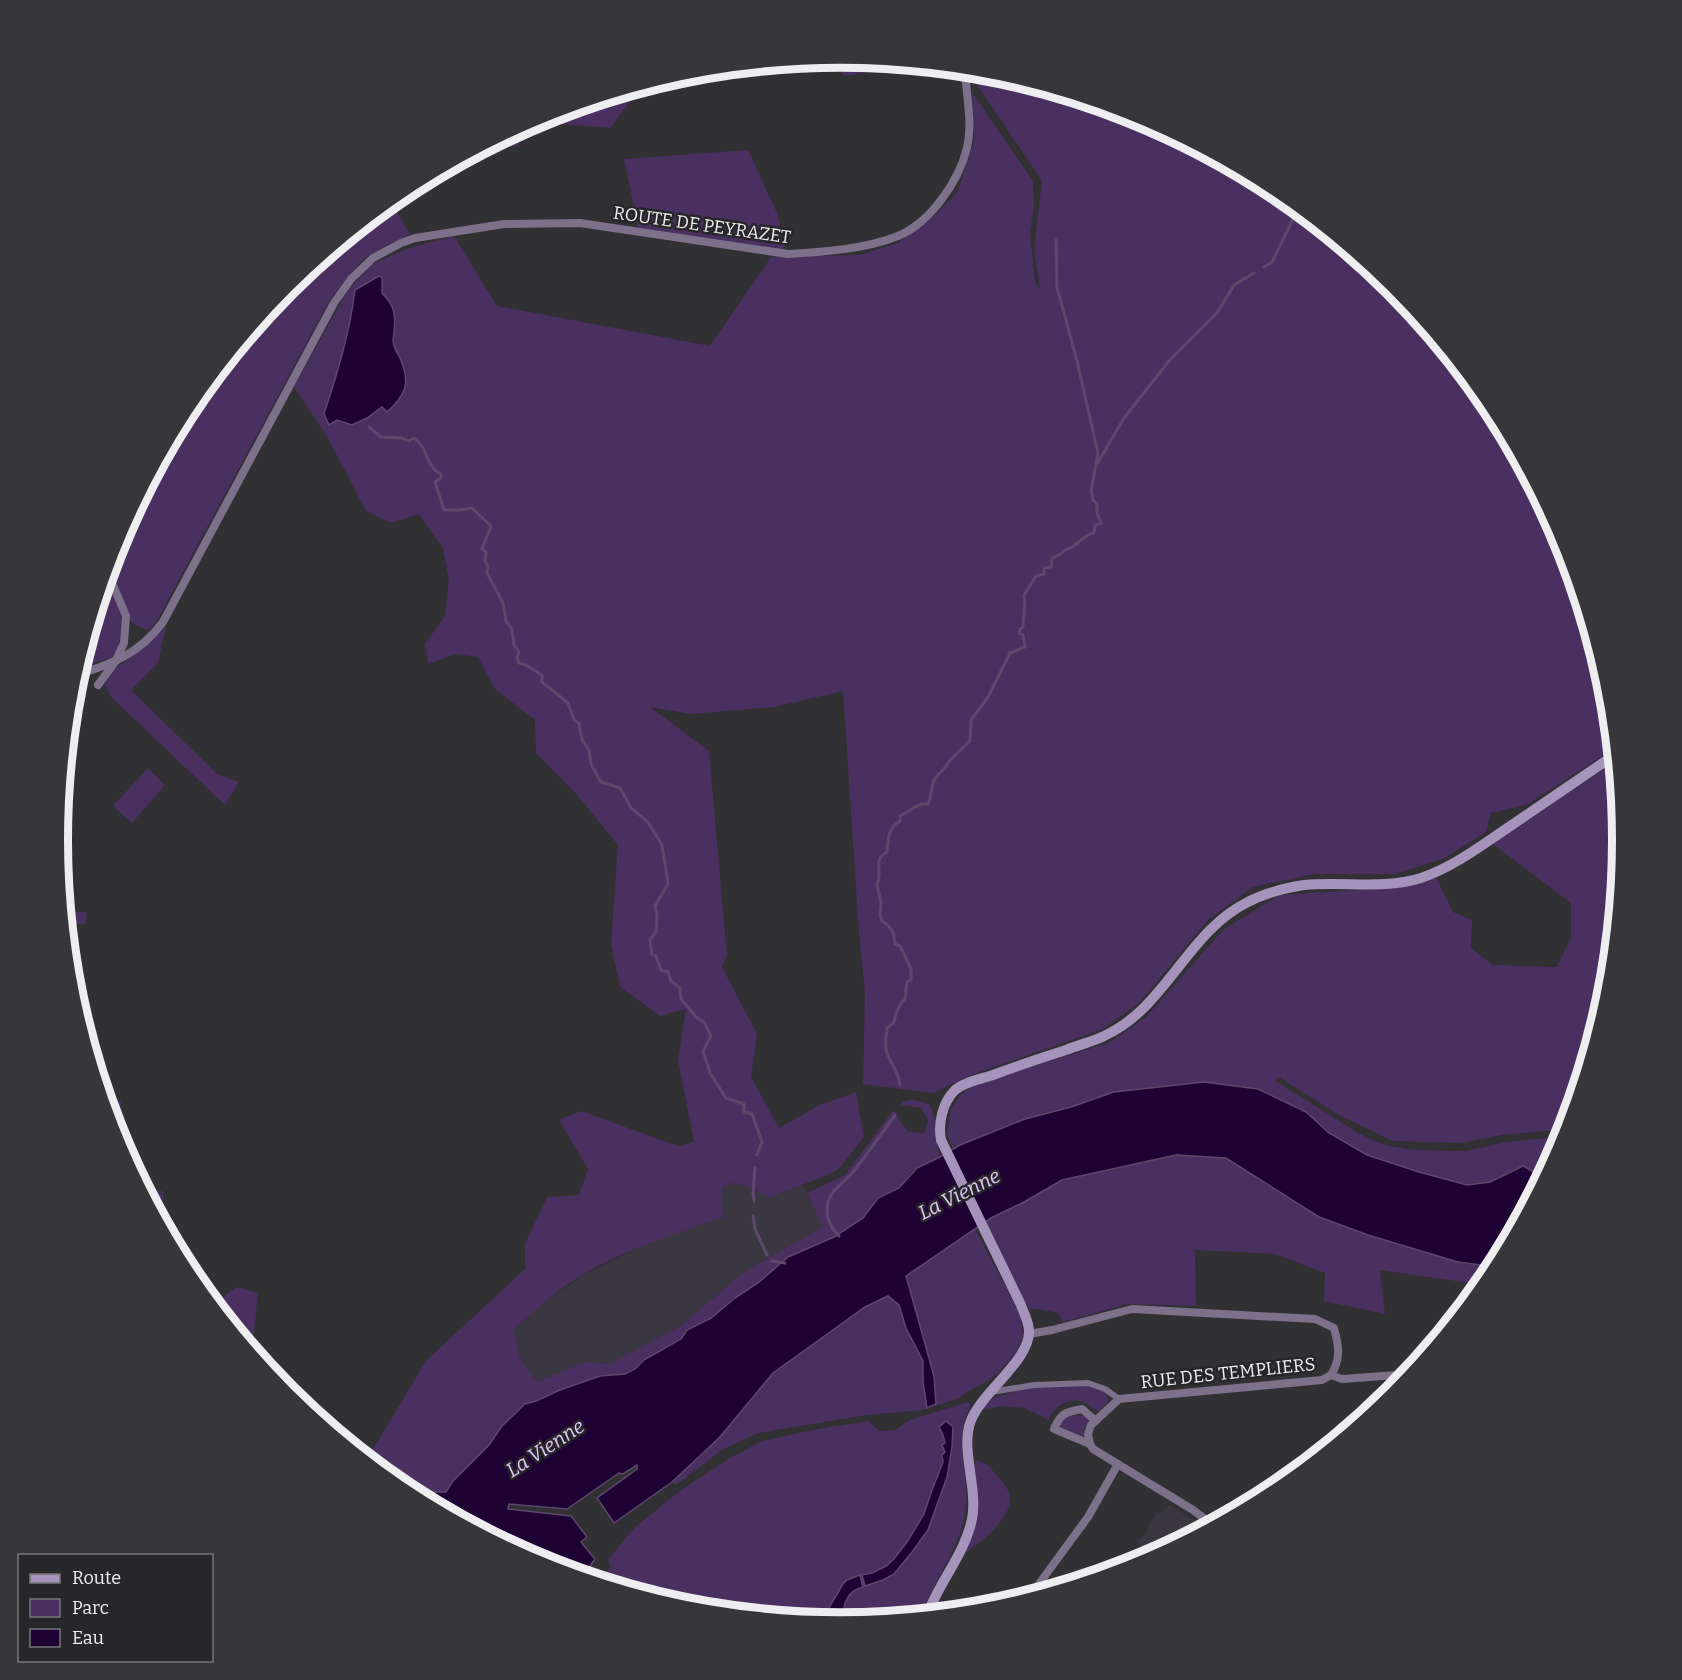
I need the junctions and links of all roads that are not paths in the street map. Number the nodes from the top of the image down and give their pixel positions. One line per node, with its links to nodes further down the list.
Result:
1 (966, 78): 3 (street, ROUTE DE PEYRAZET)
2 (112, 583): 3 (street)
3 (115, 662): 4 (street); 5 (street)
4 (87, 671)
5 (99, 685)
6 (1609, 759): 7 (main road)
7 (1029, 1334): 8 (street); 10 (main road)
8 (1331, 1375): 9 (street, RUE DES TEMPLIERS); 11 (street, RUE DES TEMPLIERS)
9 (1397, 1375)
10 (991, 1392): 11 (street); 17 (main road)
11 (1119, 1400): 12 (street)
12 (1096, 1421): 13 (street); 13 (street)
13 (1090, 1444): 14 (street)
14 (1118, 1464): 15 (street); 16 (street)
15 (1207, 1520)
16 (1037, 1587)
17 (931, 1607)

